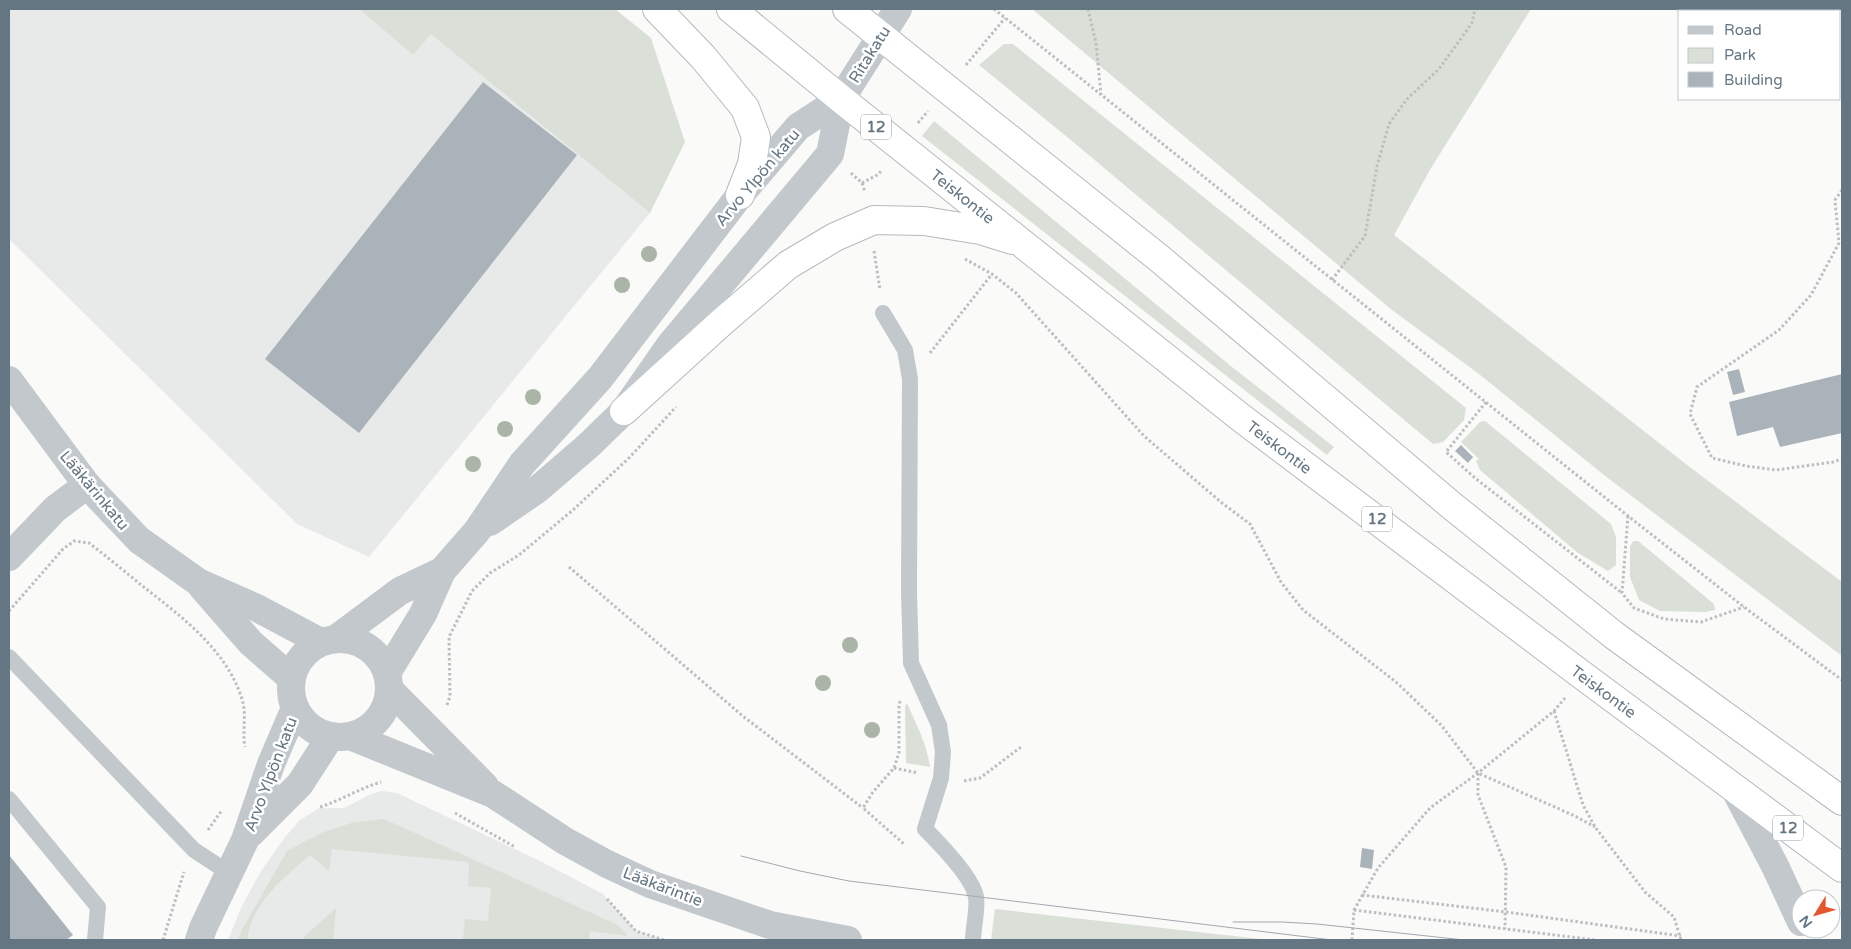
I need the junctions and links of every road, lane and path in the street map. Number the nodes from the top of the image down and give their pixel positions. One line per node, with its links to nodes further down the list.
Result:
1 (656, 9): 12 (highway)
2 (731, 9): 10 (highway, Teiskontie / 12)
3 (847, 9): 8 (highway)
4 (898, 9): 8 (street, Ritakatu)
5 (994, 9): 9 (path)
6 (1088, 9): 9 (path)
7 (1475, 9): 17 (path)
8 (881, 35): 10 (street, Ritakatu); 35 (highway)
9 (1102, 96): 17 (path)
10 (841, 99): 12 (street, Arvo Ylpön katu); 13 (highway, Teiskontie / 12); 22 (street, Arvo Ylpön katu)
11 (1842, 190): 23 (path)
12 (740, 195): 26 (street, Arvo Ylpön katu)
13 (1023, 243): 22 (highway); 38 (highway, Teiskontie / 12)
14 (883, 248): 18 (path)
15 (962, 257): 16 (path)
16 (992, 274): 19 (path); 46 (path)
17 (1332, 280): 21 (path)
18 (883, 313): 19 (lane)
19 (910, 379): 71 (lane)
20 (9, 380): 24 (street, Lääkärinkatu)
21 (1486, 402): 25 (path); 31 (path)
22 (624, 411): 26 (street, Arvo Ylpön katu)
23 (1842, 459)
24 (87, 485): 27 (street); 30 (street, Lääkärinkatu)
25 (1628, 516): 31 (path); 32 (path)
26 (477, 531): 29 (street, Arvo Ylpön katu)
27 (9, 557)
28 (569, 567): 53 (path)
29 (442, 571): 36 (street, Arvo Ylpön katu); 41 (street, Arvo Ylpön katu)
30 (198, 582): 36 (street, Lääkärinkatu); 39 (street, Lääkärinkatu)
31 (1622, 593): 33 (path)
32 (1744, 607): 33 (path); 40 (path)
33 (1634, 608): 35 (path)
34 (9, 611): 45 (path)
35 (1615, 636): 51 (highway)
36 (329, 640): 39 (street); 41 (street)
37 (9, 657): 59 (lane)
38 (1582, 675): 43 (path); 48 (highway, Teiskontie / 12)
39 (291, 678): 42 (street)
40 (1842, 680)
41 (388, 681): 44 (street); 49 (street, Lääkärintie)
42 (295, 708): 44 (street); 56 (street, Arvo Ylpön katu)
43 (1554, 711): 46 (path); 55 (path)
44 (341, 736): 49 (street, Lääkärintie); 56 (street, Arvo Ylpön katu)
45 (246, 753)
46 (1478, 773): 55 (path); 61 (path); 64 (path)
47 (382, 782): 52 (path)
48 (1734, 788): 58 (highway, Teiskontie / 12); 62 (street)
49 (493, 794): 70 (street, Lääkärintie)
50 (9, 799): 67 (lane)
51 (1842, 801)
52 (319, 808)
53 (862, 808)
54 (451, 811): 57 (path)
55 (1595, 828): 66 (path)
56 (245, 840): 59 (street, Arvo Ylpön katu)
57 (517, 848)
58 (1842, 868)
59 (229, 873): 68 (street, Arvo Ylpön katu)
60 (603, 894): 69 (path)
61 (1362, 895): 63 (path); 64 (path)
62 (1791, 900)
63 (1354, 910): 65 (path); 72 (path)
64 (1506, 912): 65 (path); 66 (path)
65 (1506, 930): 73 (path)
66 (1681, 938)
67 (95, 940)
68 (199, 940)
69 (664, 940)
70 (848, 940)
71 (973, 940)
72 (1352, 940)
73 (1595, 940)

